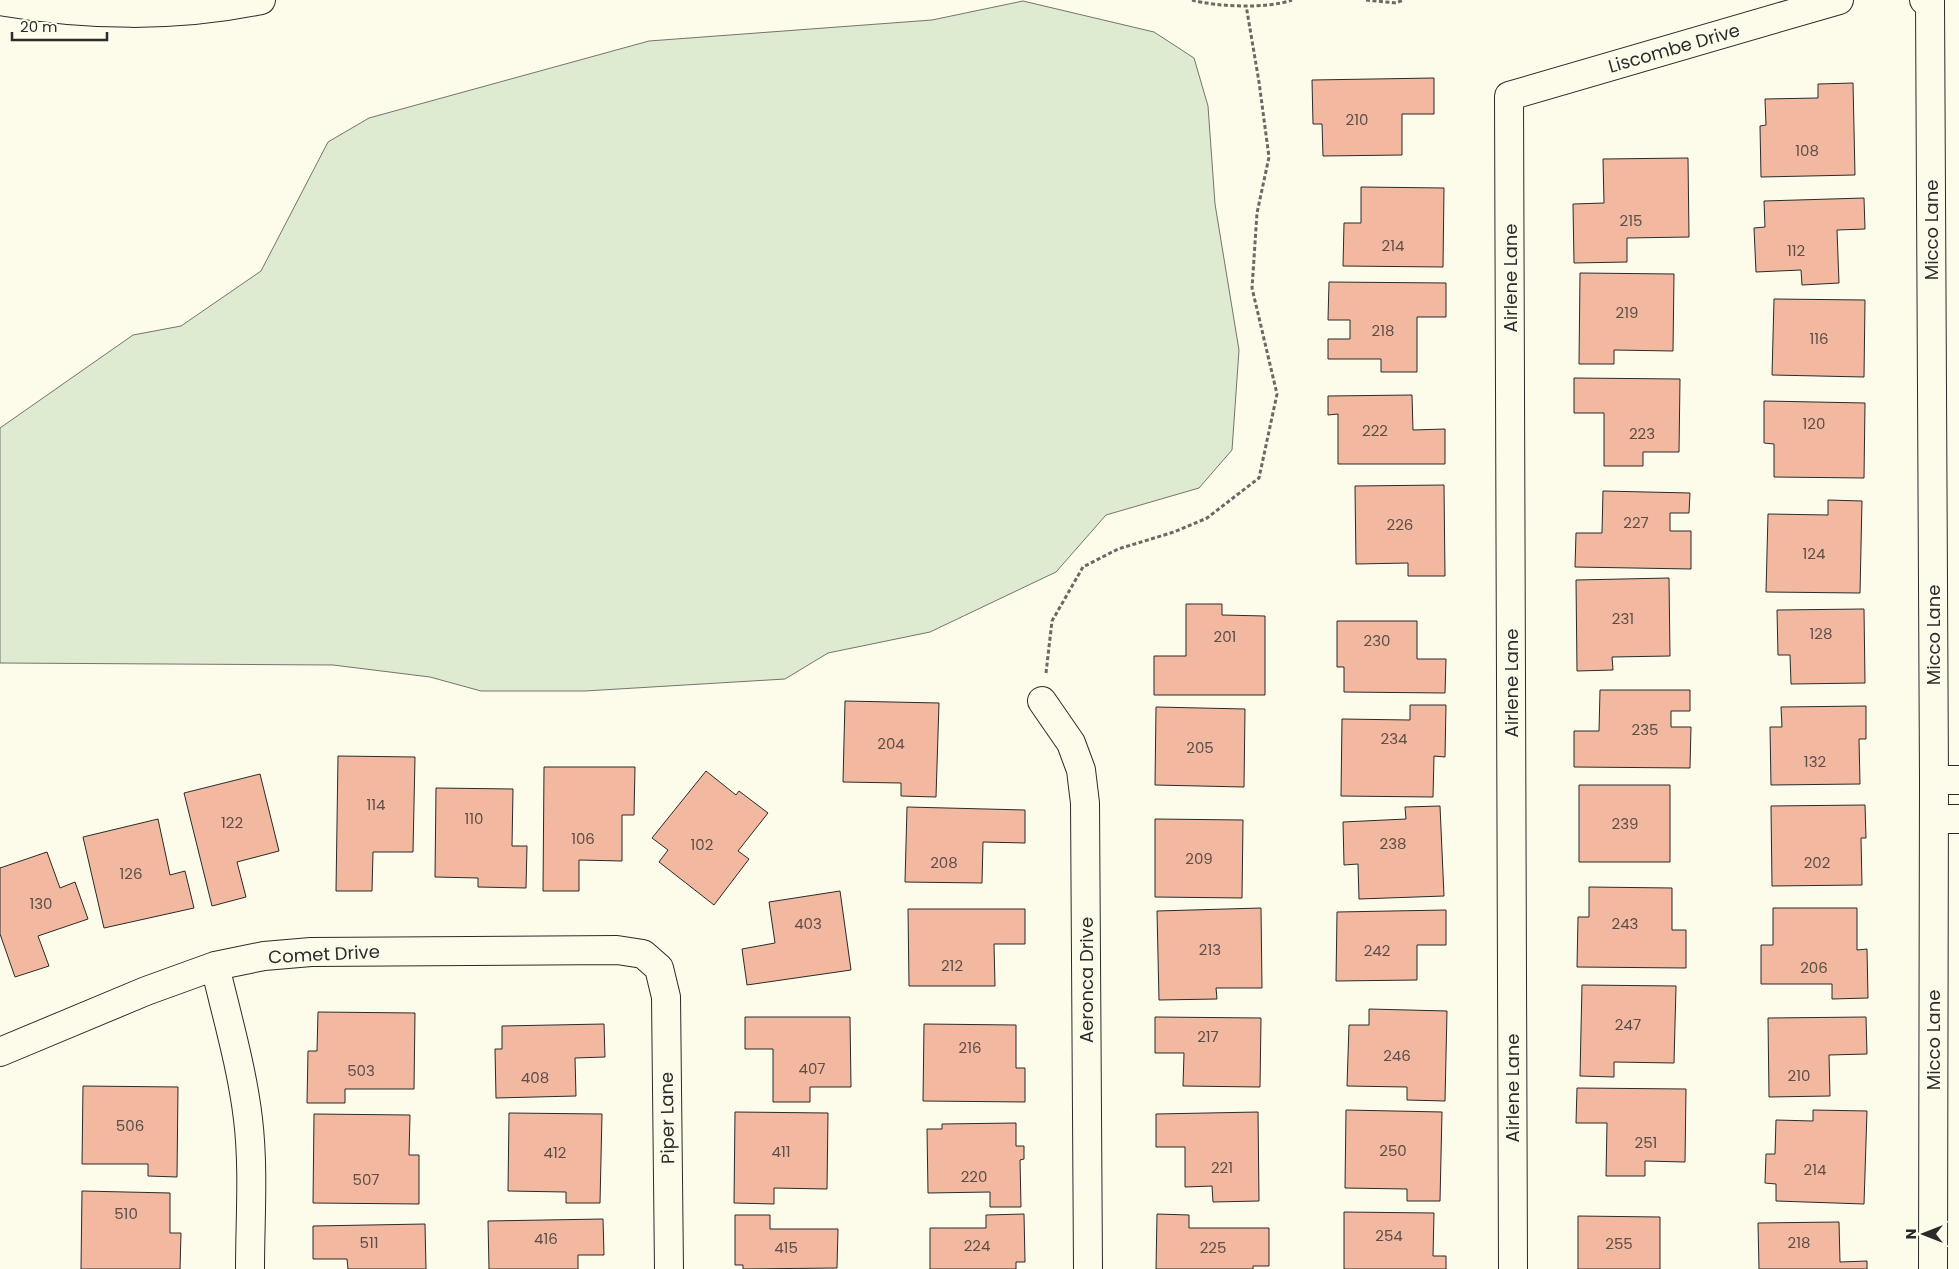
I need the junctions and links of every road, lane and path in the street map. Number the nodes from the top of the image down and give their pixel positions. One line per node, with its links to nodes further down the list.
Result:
1 (261, 0): 8 (street)
2 (1192, 0): 9 (path)
3 (1292, 0): 9 (path)
4 (1366, 0): 5 (path)
5 (1403, 0)
6 (1839, 0): 10 (street, Liscombe Drive)
7 (1927, 0): 12 (street, Micco Lane)
8 (0, 1)
9 (1246, 5): 11 (path)
10 (1509, 96): 20 (street, Airlene Lane)
11 (1042, 701): 19 (street, Aeronca Drive)
12 (1946, 780): 13 (street, Micco Lane)
13 (1946, 819): 21 (street, Micco Lane)
14 (215, 966): 15 (street, Comet Drive); 16 (street, Comet Drive); 17 (street)
15 (659, 968): 18 (street, Piper Lane)
16 (0, 1052)
17 (250, 1269)
18 (669, 1269)
19 (1088, 1269)
20 (1513, 1269)
21 (1933, 1269)

